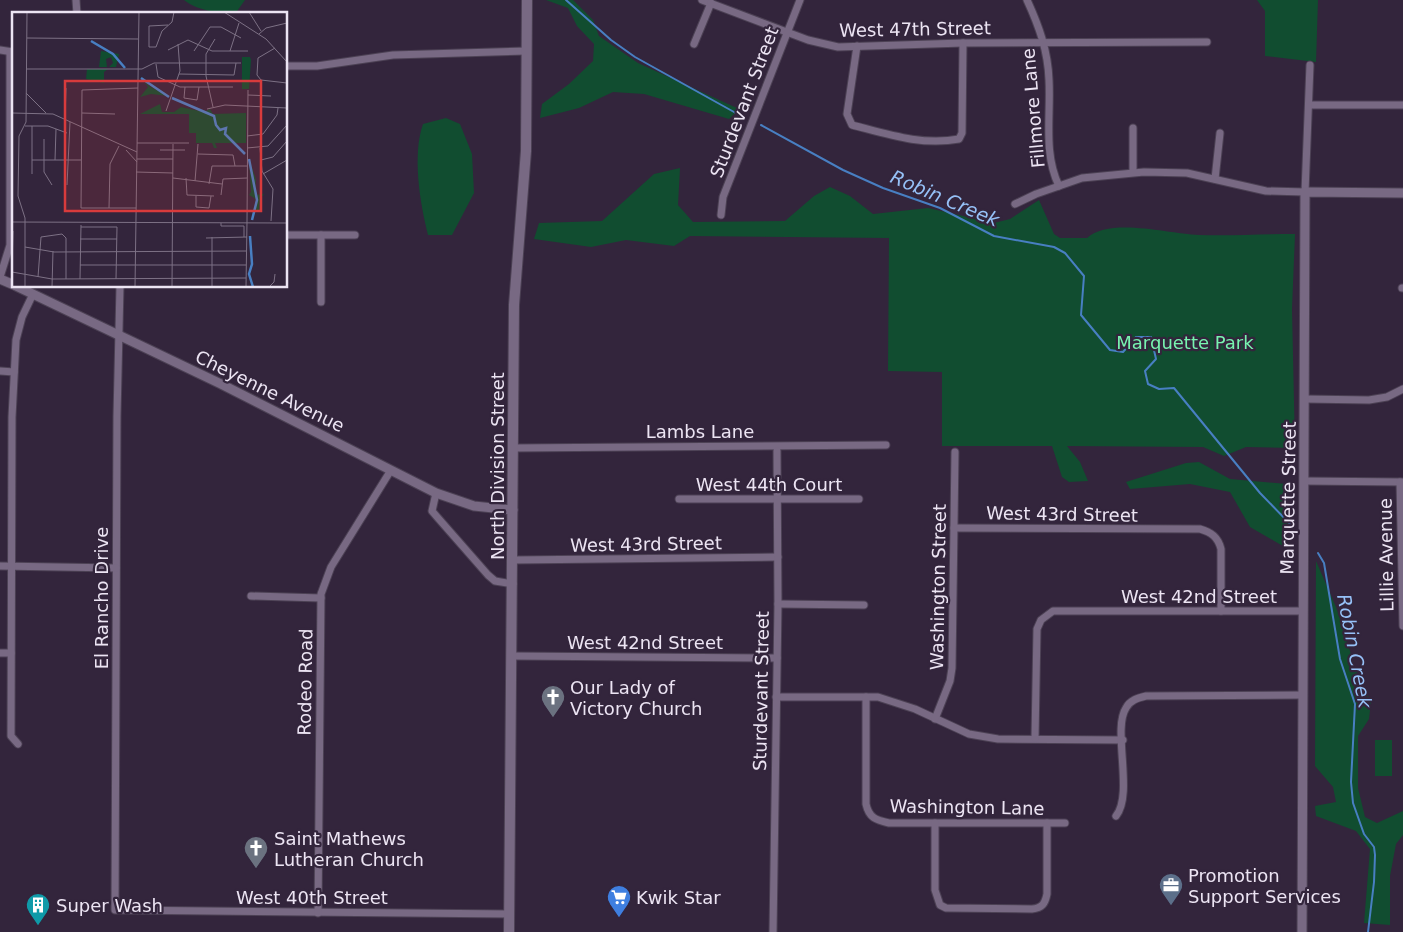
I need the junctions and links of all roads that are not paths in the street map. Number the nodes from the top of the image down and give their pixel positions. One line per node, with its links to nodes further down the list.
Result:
1 (527, 0): 13 (main road, North Division Street)
2 (702, 0): 5 (street, West 47th Street)
3 (800, 0): 6 (street, Sturdevant Street)
4 (1027, 0): 9 (street, Fillmore Lane)
5 (711, 3): 6 (street, West 47th Street); 10 (street)
6 (788, 32): 11 (street, West 47th Street); 27 (street, Sturdevant Street)
7 (1207, 42): 9 (street, West 47th Street)
8 (964, 43): 9 (street, West 47th Street); 11 (street, West 47th Street); 11 (street)
9 (1044, 43): 23 (street, Fillmore Lane)
10 (694, 44)
11 (857, 46)
12 (0, 50): 14 (street)
13 (526, 51): 16 (street); 43 (main road, North Division Street)
14 (12, 52): 31 (street)
15 (1310, 65): 17 (street, Marquette Street)
16 (288, 66)
17 (1308, 105): 18 (street); 24 (street, Marquette Street)
18 (1403, 106)
19 (1133, 128): 21 (street)
20 (1220, 132): 22 (street)
21 (1133, 172): 22 (street); 23 (street)
22 (1215, 179): 24 (street)
23 (1059, 186): 26 (street)
24 (1305, 192): 25 (street); 41 (street, Marquette Street)
25 (1403, 193)
26 (1015, 204)
27 (720, 215)
28 (288, 235): 29 (street)
29 (321, 235): 30 (street); 36 (street)
30 (355, 236)
31 (0, 278): 32 (street, Cheyenne Avenue)
32 (12, 284)
33 (20, 288): 35 (street, Cheyenne Avenue)
34 (120, 288): 37 (street, El Rancho Drive)
35 (33, 294): 37 (street, Cheyenne Avenue); 39 (street)
36 (321, 302)
37 (119, 335): 46 (street, Cheyenne Avenue); 59 (street, El Rancho Drive)
38 (0, 371): 39 (street)
39 (14, 372): 58 (street)
40 (1403, 389): 41 (street)
41 (1305, 399): 47 (street, Marquette Street)
42 (886, 445): 43 (street, Lambs Lane)
43 (514, 448): 53 (main road, North Division Street)
44 (777, 451): 51 (street, Sturdevant Street)
45 (955, 452): 54 (street, Washington Street)
46 (391, 470): 49 (street, Cheyenne Avenue); 63 (street, Rodeo Road)
47 (1304, 481): 48 (street); 66 (street, Marquette Street)
48 (1401, 482): 60 (street, Lillie Avenue)
49 (436, 493): 53 (street, Cheyenne Avenue); 61 (street)
50 (679, 499): 51 (street, West 44th Court)
51 (778, 499): 52 (street, West 44th Court); 55 (street, Sturdevant Street)
52 (859, 499)
53 (513, 510): 56 (main road, North Division Street)
54 (954, 528): 67 (street, West 43rd Street); 76 (street, Washington Street)
55 (778, 558): 56 (street, West 43rd Street); 64 (street, Sturdevant Street)
56 (514, 560): 61 (main road, North Division Street)
57 (0, 566): 58 (street)
58 (12, 566): 59 (street); 70 (street)
59 (116, 568): 84 (street, El Rancho Drive)
60 (1403, 571): 68 (street, Lillie Avenue)
61 (513, 584): 71 (main road, North Division Street)
62 (251, 596): 63 (street)
63 (321, 598): 85 (street, Rodeo Road)
64 (778, 604): 65 (street); 72 (street, Sturdevant Street)
65 (864, 605)
66 (1302, 610): 67 (street, West 42nd Street); 73 (street, Marquette Street)
67 (1221, 611): 77 (street, West 42nd Street)
68 (1403, 626)
69 (0, 653): 70 (street)
70 (11, 653): 79 (street)
71 (512, 656): 72 (street, West 42nd Street); 86 (main road, North Division Street)
72 (777, 658): 74 (street, Sturdevant Street)
73 (1303, 695): 78 (street); 89 (street, Marquette Street)
74 (776, 697): 75 (street); 88 (street, Sturdevant Street)
75 (866, 697): 76 (street); 81 (street, Washington Lane)
76 (935, 719): 77 (street)
77 (1035, 738): 78 (street)
78 (1123, 740): 80 (street)
79 (18, 744)
80 (1116, 816)
81 (935, 823): 82 (street, Washington Lane); 82 (street)
82 (1047, 823): 83 (street, Washington Lane)
83 (1065, 823)
84 (115, 910): 85 (street, West 40th Street)
85 (318, 913): 86 (street, West 40th Street)
86 (510, 914): 87 (main road, North Division Street)
87 (509, 932)
88 (773, 932)
89 (1302, 932)

